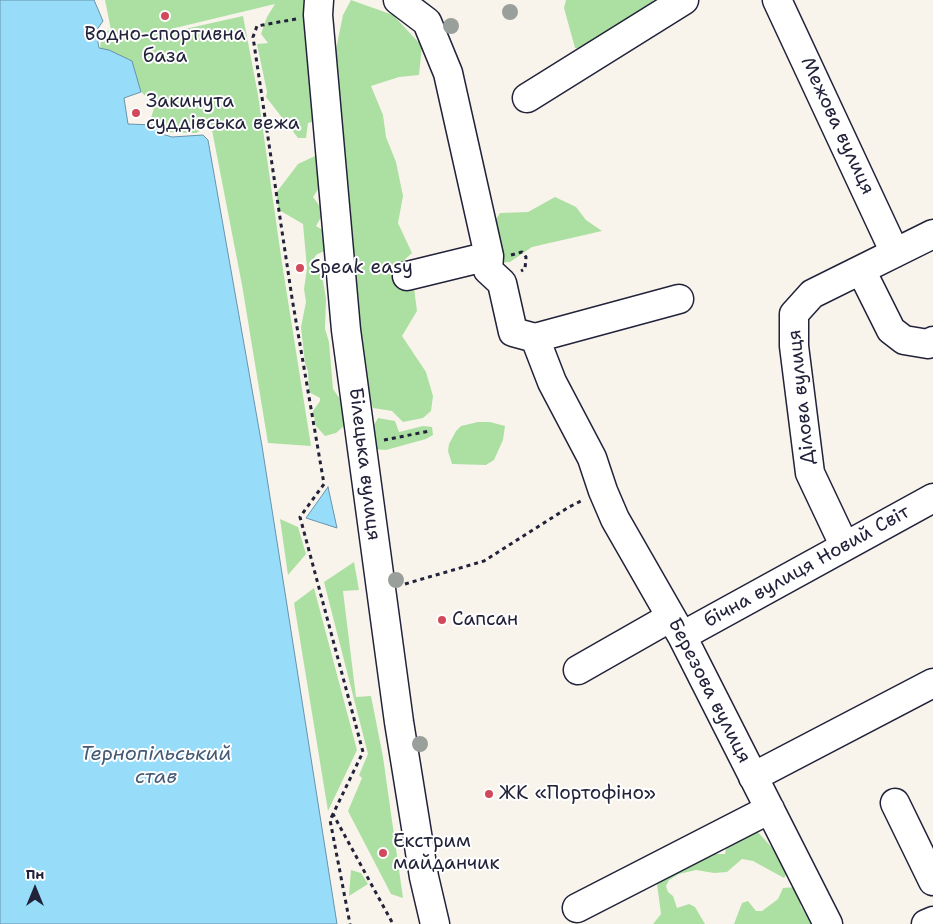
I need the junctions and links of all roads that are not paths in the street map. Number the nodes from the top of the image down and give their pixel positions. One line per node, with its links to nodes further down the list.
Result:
1 (398, 0): 8 (street)
2 (684, 0): 5 (street)
3 (777, 0): 7 (street, Межова вулиця)
4 (319, 7): 25 (street, Білецька вулиця)
5 (527, 98)
6 (933, 234): 7 (street, Ділова вулиця)
7 (895, 253): 9 (street, Ділова вулиця)
8 (489, 256): 10 (street); 12 (street)
9 (861, 270): 13 (street); 15 (street, Ділова вулиця)
10 (406, 276)
11 (679, 299): 12 (street)
12 (535, 338): 16 (street, Березова вулиця)
13 (933, 341)
14 (933, 498): 15 (street, бічна вулиця Новий Світ)
15 (844, 545): 16 (street, бічна вулиця Новий Світ)
16 (676, 626): 17 (street, бічна вулиця Новий Світ); 19 (street, Березова вулиця)
17 (578, 670)
18 (933, 683): 19 (street)
19 (753, 777): 21 (street, Березова вулиця)
20 (895, 803): 22 (street)
21 (770, 809): 23 (street); 26 (street, Березова вулиця)
22 (933, 881)
23 (577, 908)
24 (933, 921): 27 (street)
25 (435, 924)
26 (828, 924)
27 (926, 924)

